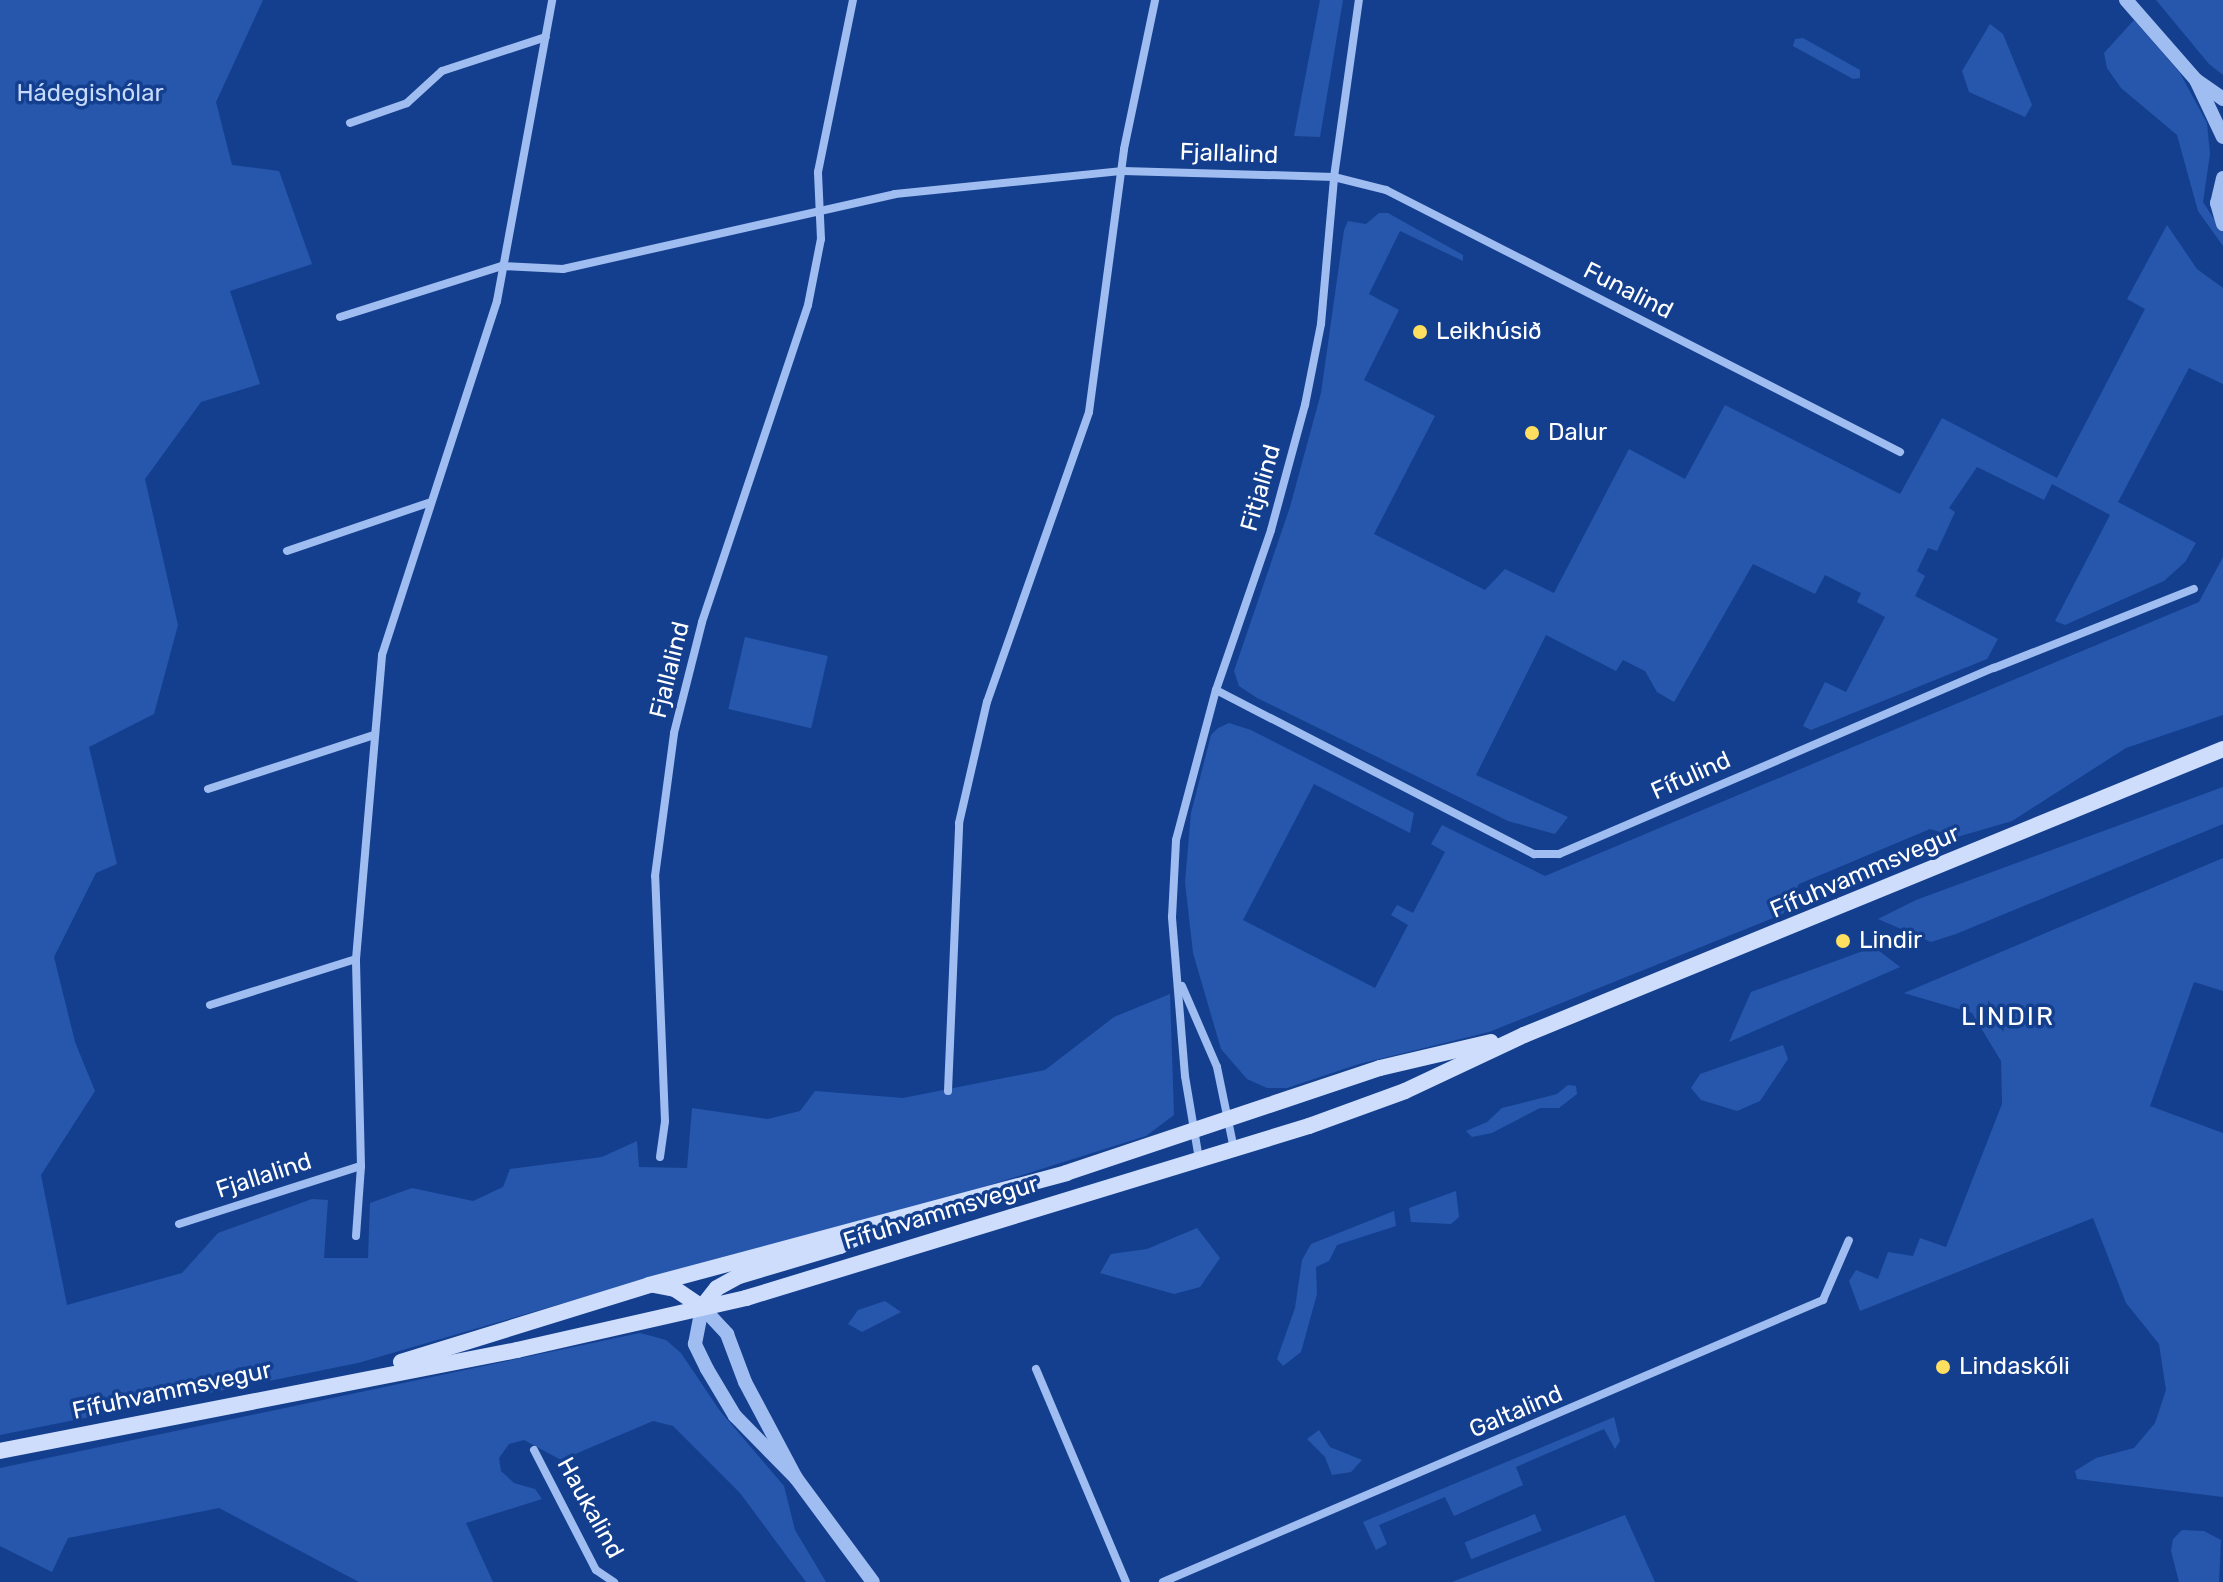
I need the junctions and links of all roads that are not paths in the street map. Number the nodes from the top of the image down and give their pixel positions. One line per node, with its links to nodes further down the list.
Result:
1 (552, 0): 6 (street)
2 (853, 0): 14 (street, Fjallalind)
3 (1155, 0): 11 (street)
4 (1359, 0): 12 (street, Fitjalind)
5 (2126, 0): 7 (street)
6 (546, 37): 9 (street); 16 (street)
7 (2196, 80): 8 (street); 10 (street)
8 (2223, 99)
9 (350, 123)
10 (2223, 137)
11 (1123, 171): 12 (street, Fjallalind); 14 (street, Fjallalind); 30 (street)
12 (1334, 177): 18 (street, Funalind); 22 (street, Fitjalind)
13 (2223, 178): 15 (street)
14 (820, 209): 16 (street, Fjallalind); 34 (street, Fjallalind)
15 (2223, 224)
16 (502, 266): 17 (street, Fjallalind); 19 (street)
17 (340, 317)
18 (1900, 452)
19 (428, 503): 20 (street); 23 (street)
20 (287, 551)
21 (2194, 589): 22 (street, Fífulind)
22 (1216, 690): 27 (street, Fitjalind)
23 (374, 735): 25 (street); 26 (street)
24 (2223, 749): 29 (main road, Fífuhvammsvegur)
25 (208, 789)
26 (356, 959): 28 (street); 36 (street)
27 (1179, 978): 31 (street, Fitjalind); 32 (street, Fitjalind)
28 (210, 1005)
29 (1524, 1035): 31 (main road, Fífuhvammsvegur); 33 (main road, Fífuhvammsvegur)
30 (948, 1091)
31 (1228, 1117): 32 (main road, Fífuhvammsvegur); 33 (street, Fitjalind)
32 (1194, 1129): 35 (street, Fitjalind); 38 (main road, Fífuhvammsvegur)
33 (1234, 1149): 35 (main road, Fífuhvammsvegur)
34 (660, 1157)
35 (1199, 1159): 42 (main road, Fífuhvammsvegur)
36 (361, 1166): 37 (street, Fjallalind); 39 (street)
37 (179, 1224)
38 (880, 1224): 41 (main road, Fífuhvammsvegur); 42 (main road)
39 (356, 1236)
40 (1849, 1240): 51 (street, Galtalind)
41 (649, 1285): 42 (main road); 44 (main road, Fífuhvammsvegur)
42 (702, 1307): 44 (main road, Fífuhvammsvegur); 47 (street); 47 (street)
43 (1036, 1369): 50 (street)
44 (353, 1379): 46 (main road, Fífuhvammsvegur)
45 (534, 1450): 48 (street, Haukalind)
46 (0, 1451)
47 (796, 1478): 49 (street)
48 (614, 1582)
49 (873, 1582)
50 (1126, 1582)
51 (1163, 1582)

